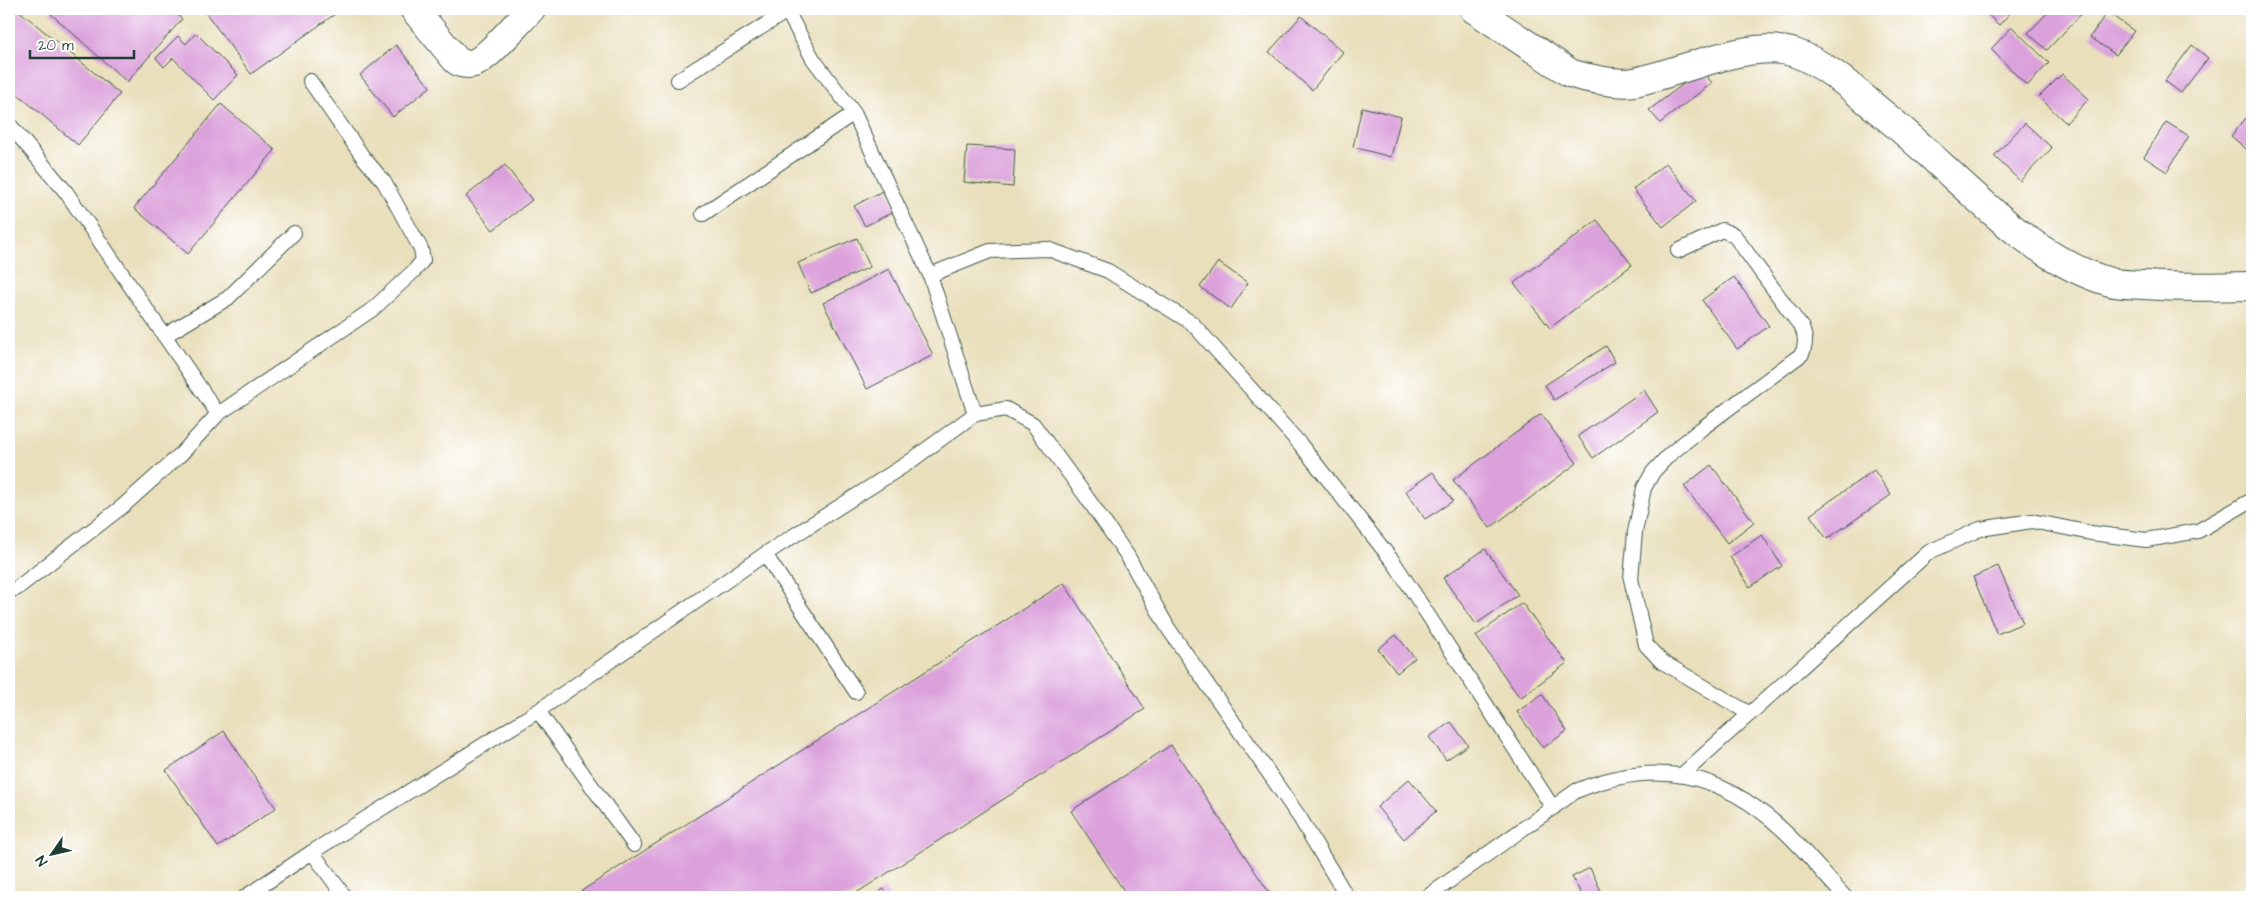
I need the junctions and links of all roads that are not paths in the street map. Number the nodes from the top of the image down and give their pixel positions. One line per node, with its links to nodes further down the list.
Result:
1 (414, 9): 2 (street)
2 (531, 9)
3 (1474, 9): 13 (street)
4 (788, 10): 5 (lane); 7 (lane)
5 (678, 80)
6 (310, 81): 15 (lane)
7 (854, 113): 9 (lane); 12 (lane)
8 (9, 124): 14 (lane)
9 (703, 214)
10 (294, 232): 14 (lane)
11 (1678, 251): 22 (lane)
12 (930, 275): 16 (lane); 24 (lane)
13 (2252, 286)
14 (164, 336): 15 (lane)
15 (218, 414): 19 (lane)
16 (975, 414): 18 (lane); 29 (lane)
17 (2252, 500): 22 (lane)
18 (765, 554): 20 (lane); 21 (lane)
19 (9, 589)
20 (856, 692)
21 (538, 711): 25 (lane); 26 (lane)
22 (1750, 714): 23 (lane)
23 (1683, 774): 24 (lane); 31 (lane)
24 (1553, 808): 30 (lane)
25 (634, 845)
26 (312, 852): 27 (lane); 28 (lane)
27 (245, 897)
28 (345, 897)
29 (1347, 897)
30 (1427, 897)
31 (1845, 897)

